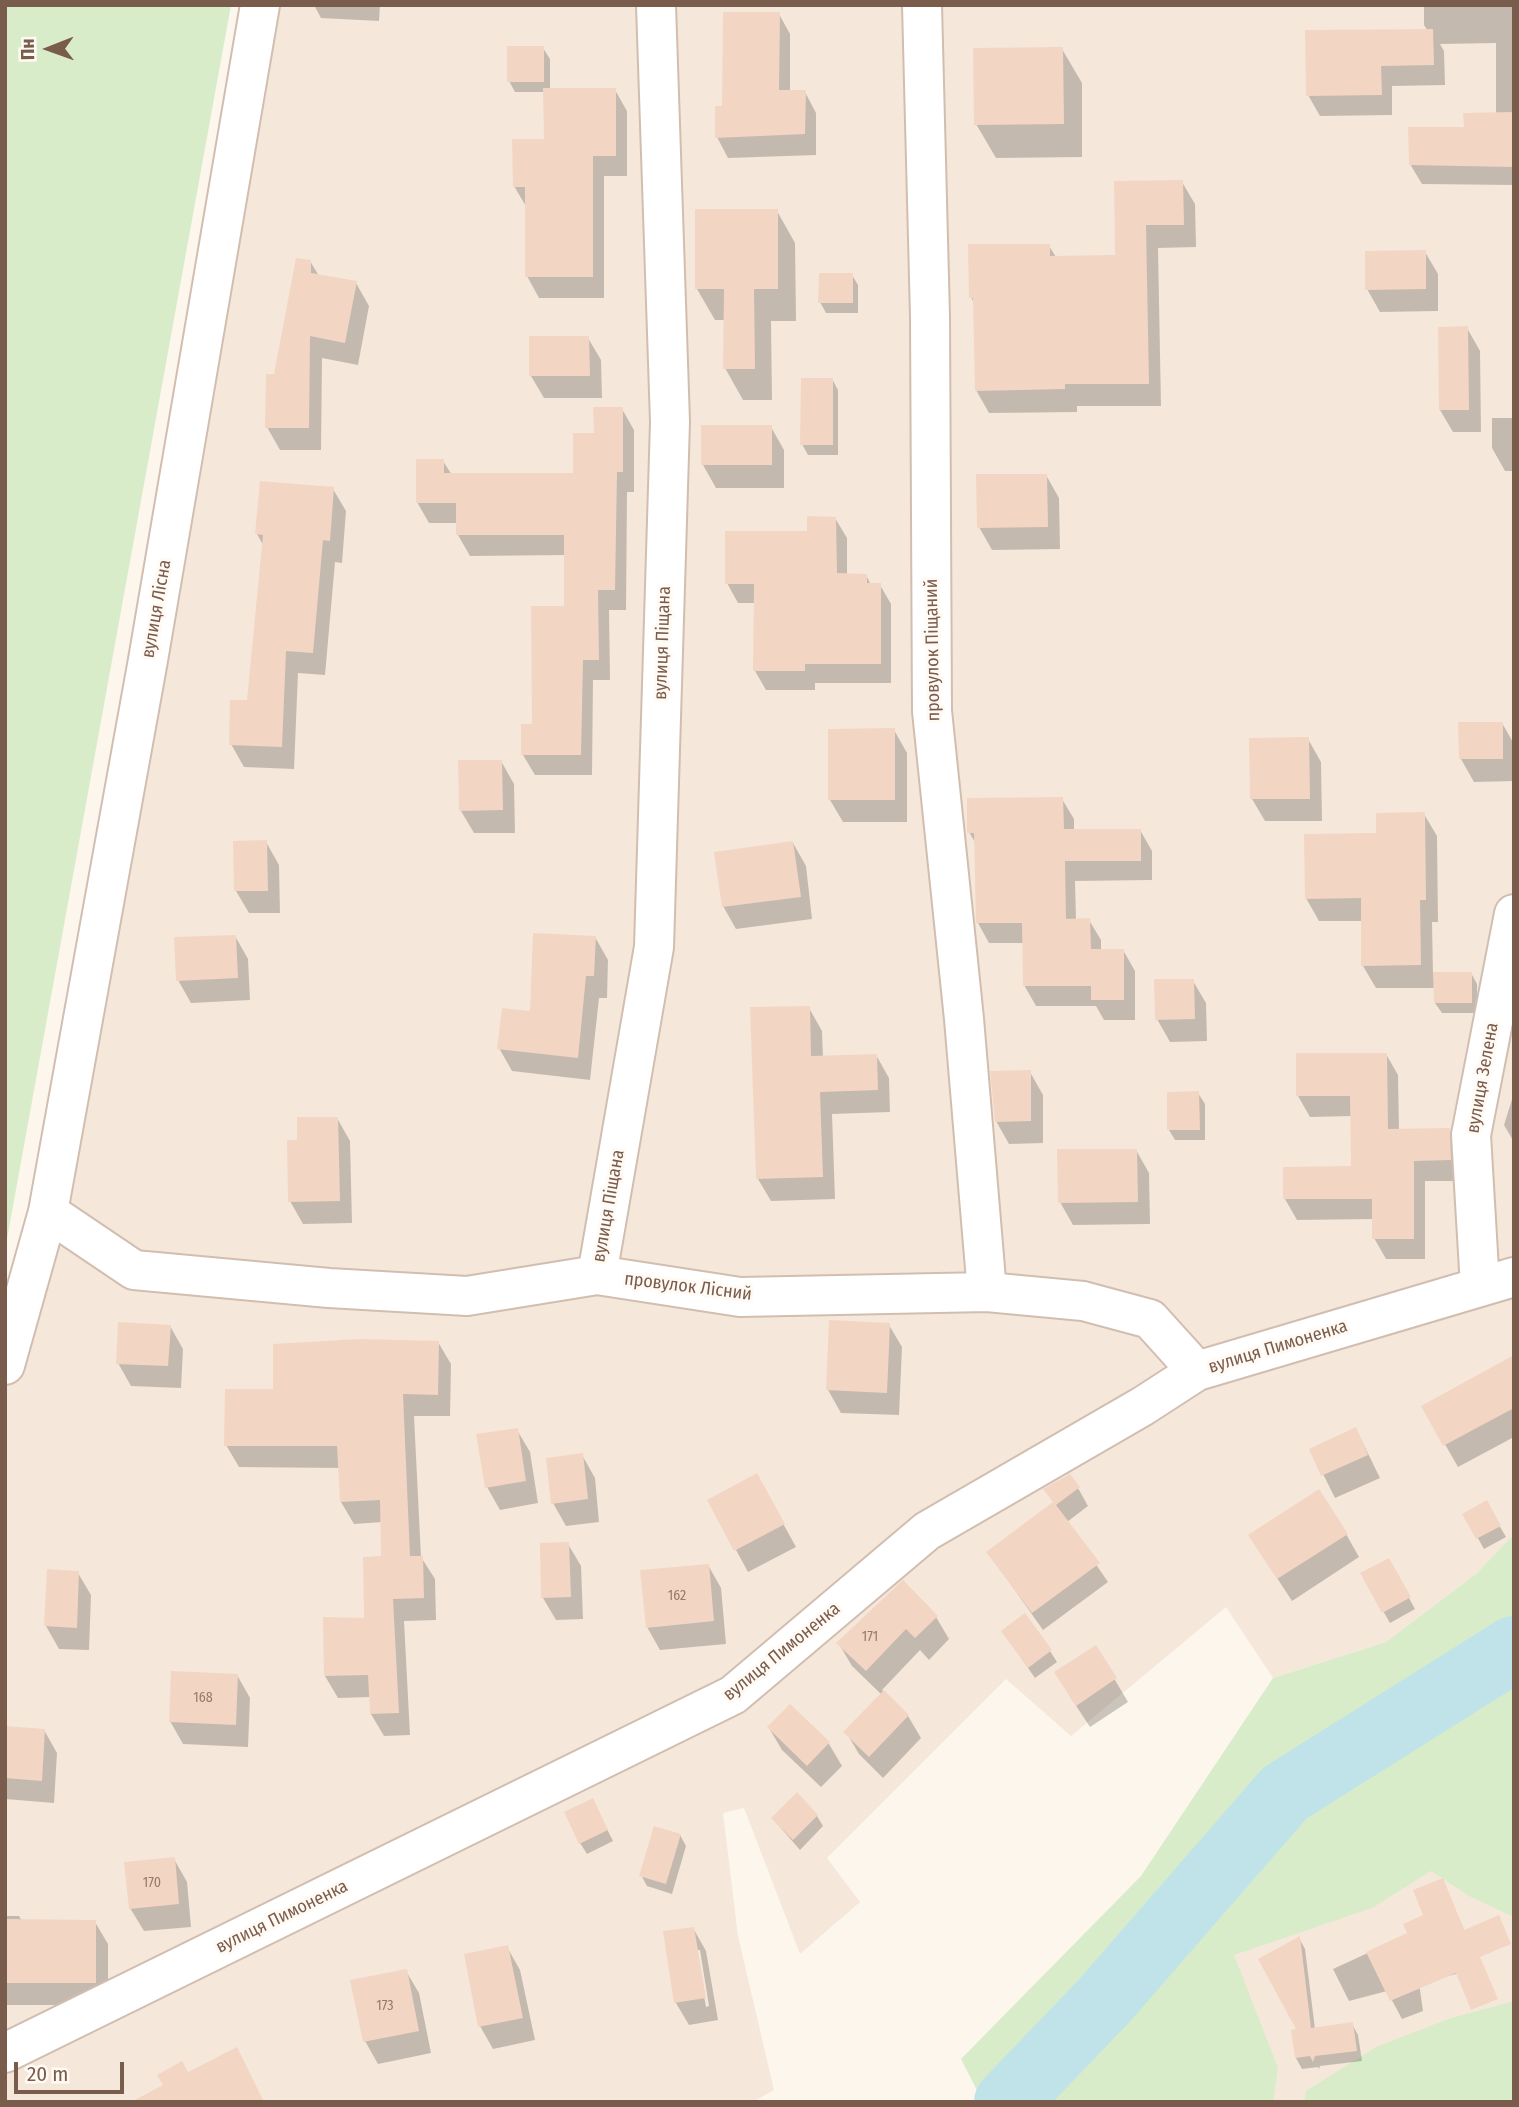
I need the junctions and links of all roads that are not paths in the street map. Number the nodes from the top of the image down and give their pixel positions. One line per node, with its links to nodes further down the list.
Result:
1 (260, 5): 5 (street, вулиця Лісна)
2 (656, 5): 6 (street, вулиця Піщана)
3 (922, 5): 8 (street, провулок Піщаний)
4 (1514, 914): 7 (street, вулиця Зелена)
5 (48, 1212): 6 (street, провулок Лісний); 9 (street, вулиця Лісна)
6 (597, 1275): 8 (street, провулок Лісний)
7 (1497, 1282): 10 (street, вулиця Пимоненка)
8 (987, 1292): 10 (street, провулок Лісний)
9 (5, 1365)
10 (1197, 1371): 11 (street, вулиця Пимоненка)
11 (5, 2053)

